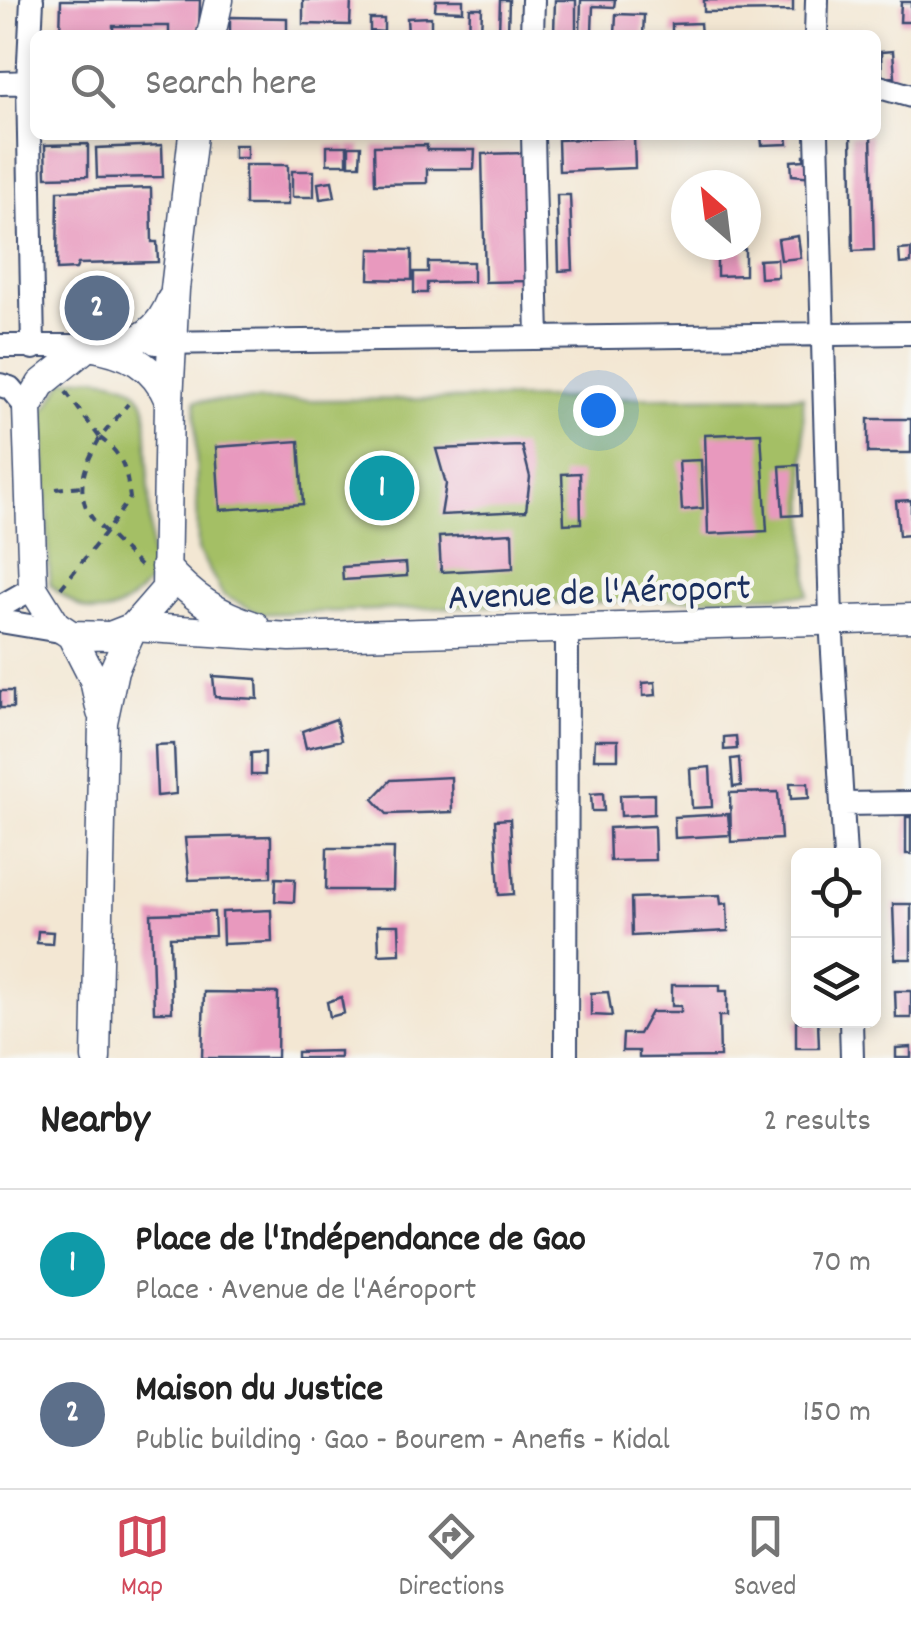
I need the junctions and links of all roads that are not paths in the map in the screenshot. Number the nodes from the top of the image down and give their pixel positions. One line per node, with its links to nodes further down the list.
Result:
1 (32, 0): 5 (street)
2 (219, 0): 6 (main road)
3 (533, 0): 7 (street)
4 (817, 0): 8 (street)
5 (32, 30)
6 (211, 30)
7 (532, 30)
8 (816, 30)
9 (0, 82): 10 (street)
10 (30, 82)
11 (881, 87): 12 (street)
12 (911, 96)
13 (32, 140): 24 (street)
14 (193, 140): 17 (main road)
15 (533, 140): 20 (street)
16 (817, 140): 19 (street)
17 (175, 289): 21 (main road); 23 (main road)
18 (911, 333): 19 (street)
19 (823, 336): 20 (street); 33 (street)
20 (538, 338): 23 (street)
21 (138, 341): 23 (street); 25 (main road)
22 (0, 346): 24 (street)
23 (172, 346): 27 (main road)
24 (33, 348): 25 (street)
25 (99, 348): 27 (main road); 28 (main road)
26 (0, 385): 28 (street)
27 (169, 401): 29 (main road)
28 (28, 408): 30 (main road)
29 (153, 567): 35 (main road); 38 (main road)
30 (46, 590): 31 (street); 37 (main road)
31 (0, 608)
32 (911, 618): 33 (main road, Avenue de l'Aéroport)
33 (831, 619): 36 (main road, Avenue de l'Aéroport); 41 (street)
34 (0, 621): 37 (street)
35 (133, 627): 37 (main road); 38 (main road); 39 (main road)
36 (567, 631): 38 (main road, Avenue de l'Aéroport); 45 (street)
37 (69, 634): 39 (main road)
38 (290, 637)
39 (103, 722): 44 (main road)
40 (911, 803): 41 (street)
41 (843, 804): 42 (street)
42 (845, 848)
43 (851, 1028): 46 (street)
44 (96, 1058)
45 (566, 1058)
46 (852, 1058)

